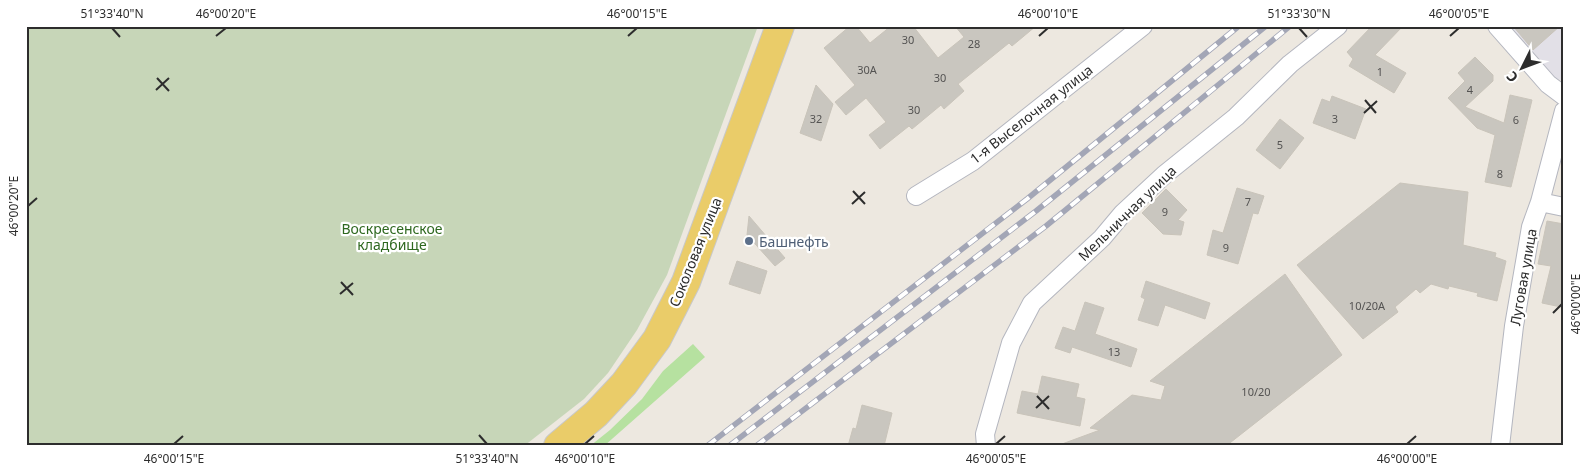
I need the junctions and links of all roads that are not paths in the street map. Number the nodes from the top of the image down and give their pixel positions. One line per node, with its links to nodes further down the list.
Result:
1 (780, 26): 10 (main road, Соколовая улица)
2 (1143, 26): 7 (street, 1-я Выселочная улица)
3 (1338, 26): 11 (street, Мельничная улица)
4 (1497, 26): 5 (street)
5 (1564, 96)
6 (1564, 111): 8 (street, Луговая улица)
7 (916, 196)
8 (1540, 202): 9 (street); 12 (street, Луговая улица)
9 (1564, 207)
10 (558, 446)
11 (986, 446)
12 (1500, 446)

